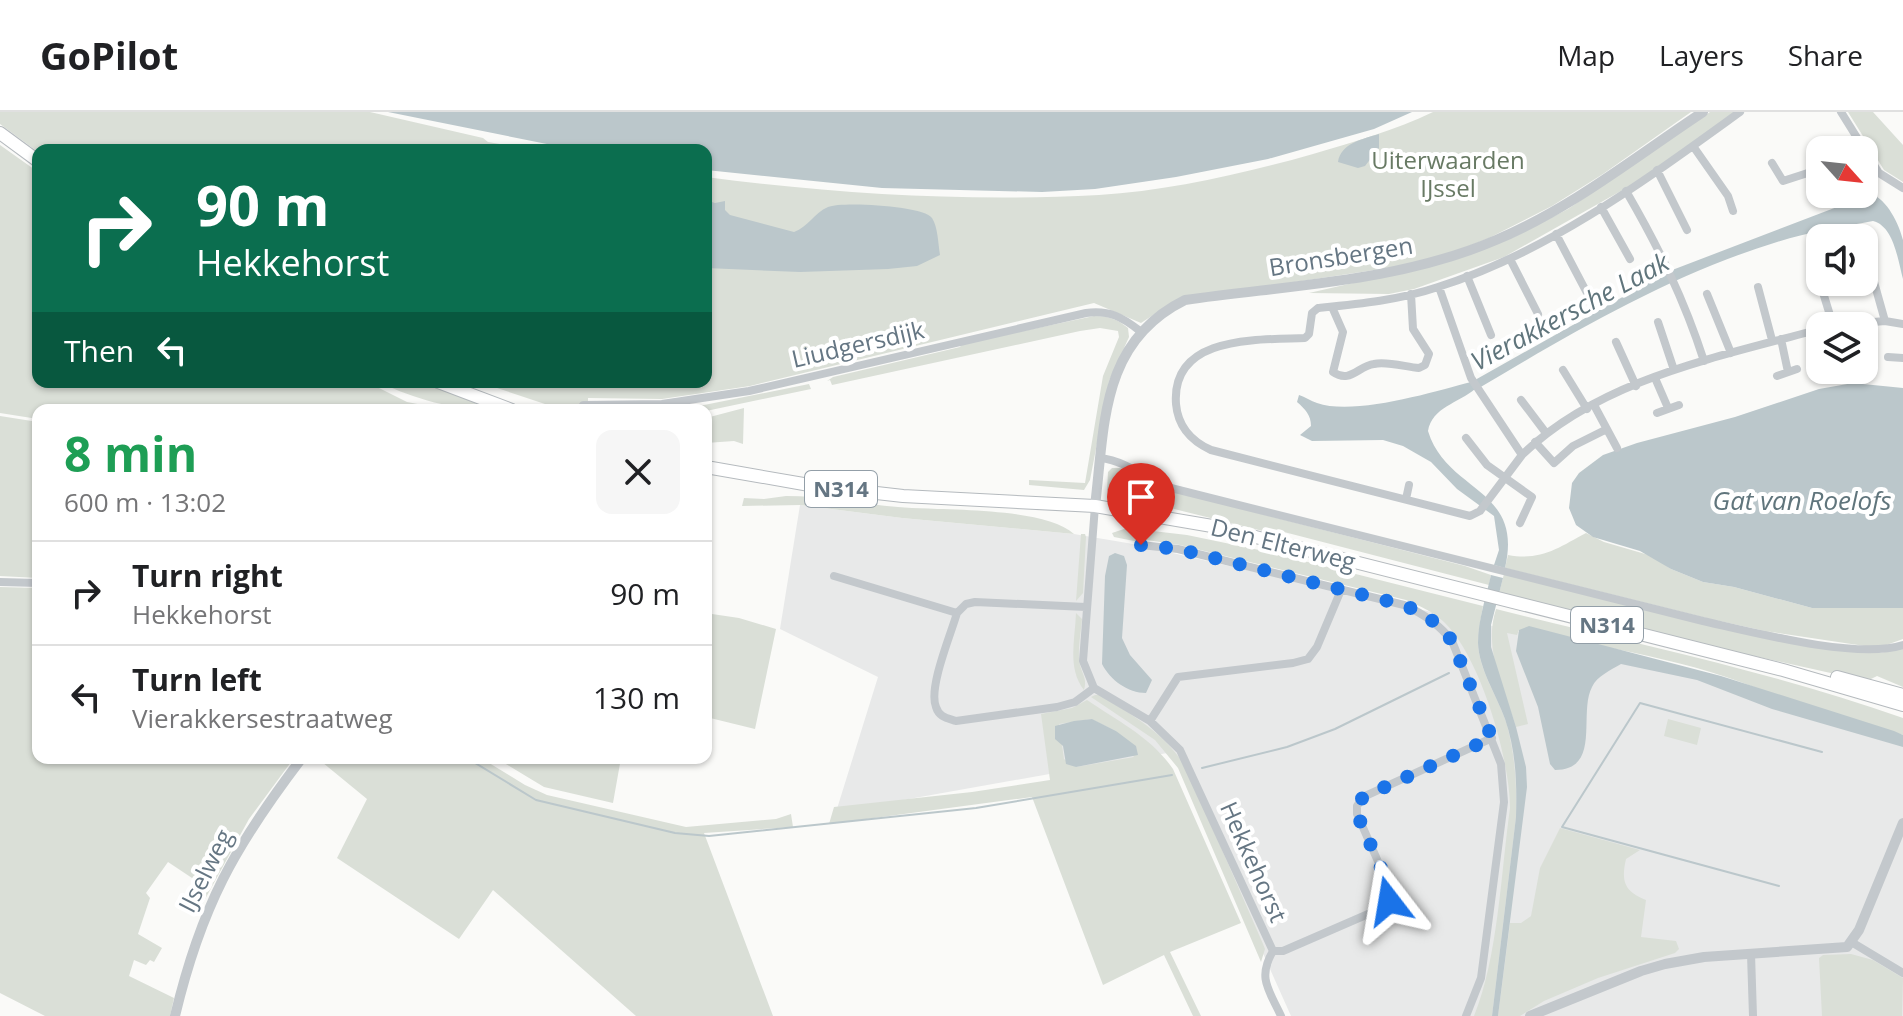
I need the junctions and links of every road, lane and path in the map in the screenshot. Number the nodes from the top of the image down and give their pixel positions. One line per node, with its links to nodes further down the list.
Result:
1 (1703, 112): 33 (street, Bronsbergen)
2 (1740, 112): 6 (street, Bronsbergen)
3 (1841, 112): 5 (street)
4 (0, 133): 7 (main road)
5 (1855, 136)
6 (1693, 146): 9 (street, Bronsbergen); 15 (street)
7 (32, 157)
8 (1772, 163): 11 (street)
9 (1657, 170): 13 (street, Bronsbergen); 16 (street)
10 (1878, 172): 12 (street)
11 (1806, 174)
12 (1903, 188)
13 (1626, 191): 14 (street, Bronsbergen); 41 (street)
14 (1601, 207): 17 (street, Bronsbergen); 19 (street)
15 (1733, 211)
16 (1687, 230)
17 (1556, 234): 18 (street, Bronsbergen); 23 (street)
18 (1510, 259): 20 (street, Bronsbergen); 28 (street)
19 (1630, 259)
20 (1467, 276): 21 (street, Bronsbergen); 35 (street)
21 (1439, 287): 24 (street, Bronsbergen); 60 (street)
22 (1758, 287): 36 (street)
23 (1587, 293)
24 (1411, 294): 27 (street, Bronsbergen); 27 (street, Bronsbergen)
25 (1707, 294): 38 (street)
26 (1878, 296): 29 (street)
27 (1332, 307): 65 (street, Bronsbergen)
28 (1538, 314)
29 (1885, 321): 31 (street); 32 (street)
30 (1658, 322): 43 (street)
31 (1878, 322)
32 (1903, 324)
33 (1140, 331): 50 (street, Liudgersdijk); 61 (street, Bronsbergen)
34 (1806, 333): 36 (street, Bronsbergen)
35 (1491, 335)
36 (1777, 340): 38 (street, Bronsbergen); 44 (street)
37 (1616, 342): 46 (street)
38 (1731, 353): 41 (street, Bronsbergen)
39 (1888, 357): 40 (street)
40 (1903, 358)
41 (1704, 361): 43 (street, Bronsbergen)
42 (1563, 370): 52 (street)
43 (1674, 370): 45 (street, Bronsbergen)
44 (1777, 376)
45 (1655, 378): 46 (street, Bronsbergen); 53 (street)
46 (1636, 386): 52 (street, Bronsbergen)
47 (453, 388): 49 (main road)
48 (1521, 400): 56 (street)
49 (496, 404)
50 (662, 404)
51 (1679, 405): 53 (street)
52 (1590, 407): 55 (street); 56 (street, Bronsbergen)
53 (1668, 408): 54 (street)
54 (1657, 413)
55 (1607, 429): 58 (street); 59 (street)
56 (1546, 433): 58 (street, Bronsbergen)
57 (1466, 438): 63 (street)
58 (1535, 442): 60 (street, Bronsbergen)
59 (1617, 448)
60 (1522, 455): 63 (street, Bronsbergen)
61 (1100, 458): 66 (street, Bronsbergen); 75 (street, Den Elterweg)
62 (712, 468): 66 (main road, Den Elterweg / N314)
63 (1503, 478): 65 (street, Bronsbergen); 67 (street)
64 (1409, 485): 65 (street)
65 (1406, 499)
66 (1095, 506): 73 (street); 76 (main road, Den Elterweg / N314)
67 (1520, 523)
68 (1141, 545): 72 (street)
69 (834, 576): 74 (street)
70 (0, 582): 71 (street)
71 (32, 583)
72 (1341, 590): 80 (street); 81 (street)
73 (1086, 607): 74 (street); 77 (street)
74 (957, 613): 77 (street)
75 (1903, 645)
76 (1709, 651): 78 (main road, Den Elterweg / N314); 79 (main road, Den Elterweg / N314)
77 (1094, 688): 80 (street, Hekkehorst)
78 (1903, 695)
79 (1903, 705)
80 (1150, 721): 86 (street, Hekkehorst)
81 (1492, 738): 86 (street, Hekkehorst); 91 (street)
82 (298, 764): 89 (street, IJselweg)
83 (1903, 816): 84 (street)
84 (1901, 828): 85 (street)
85 (1853, 943): 87 (street); 88 (street)
86 (1273, 951): 90 (street)
87 (1751, 954): 92 (street); 93 (street)
88 (1903, 973)
89 (175, 1016)
90 (1281, 1016)
91 (1466, 1016)
92 (1530, 1016)
93 (1753, 1016)

